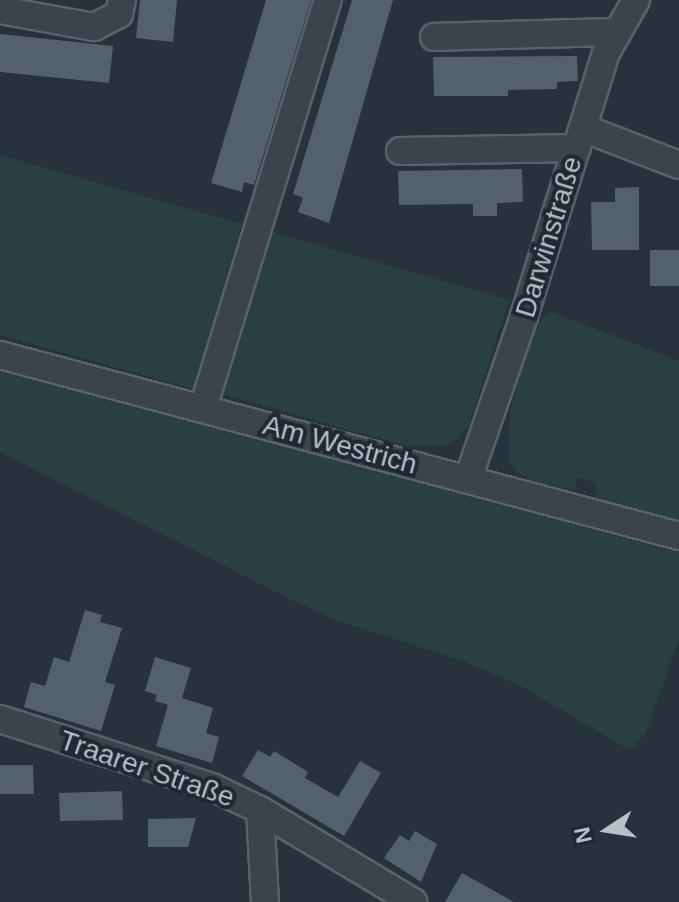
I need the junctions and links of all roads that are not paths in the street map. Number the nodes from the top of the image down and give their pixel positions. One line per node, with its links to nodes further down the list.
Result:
1 (122, 0): 4 (street)
2 (328, 0): 11 (street)
3 (636, 0): 5 (street, Darwinstraße)
4 (0, 10)
5 (617, 32): 6 (street); 7 (street, Darwinstraße)
6 (434, 37)
7 (580, 138): 8 (street); 9 (street); 12 (street, Darwinstraße)
8 (400, 151)
9 (679, 165)
10 (0, 355): 11 (street, Am Westrich)
11 (203, 408): 12 (street, Am Westrich)
12 (468, 479): 13 (street, Am Westrich)
13 (679, 536)
14 (0, 719): 15 (street, Traarer Straße)
15 (260, 810): 16 (street); 17 (street, Traarer Straße)
16 (265, 902)
17 (413, 902)

